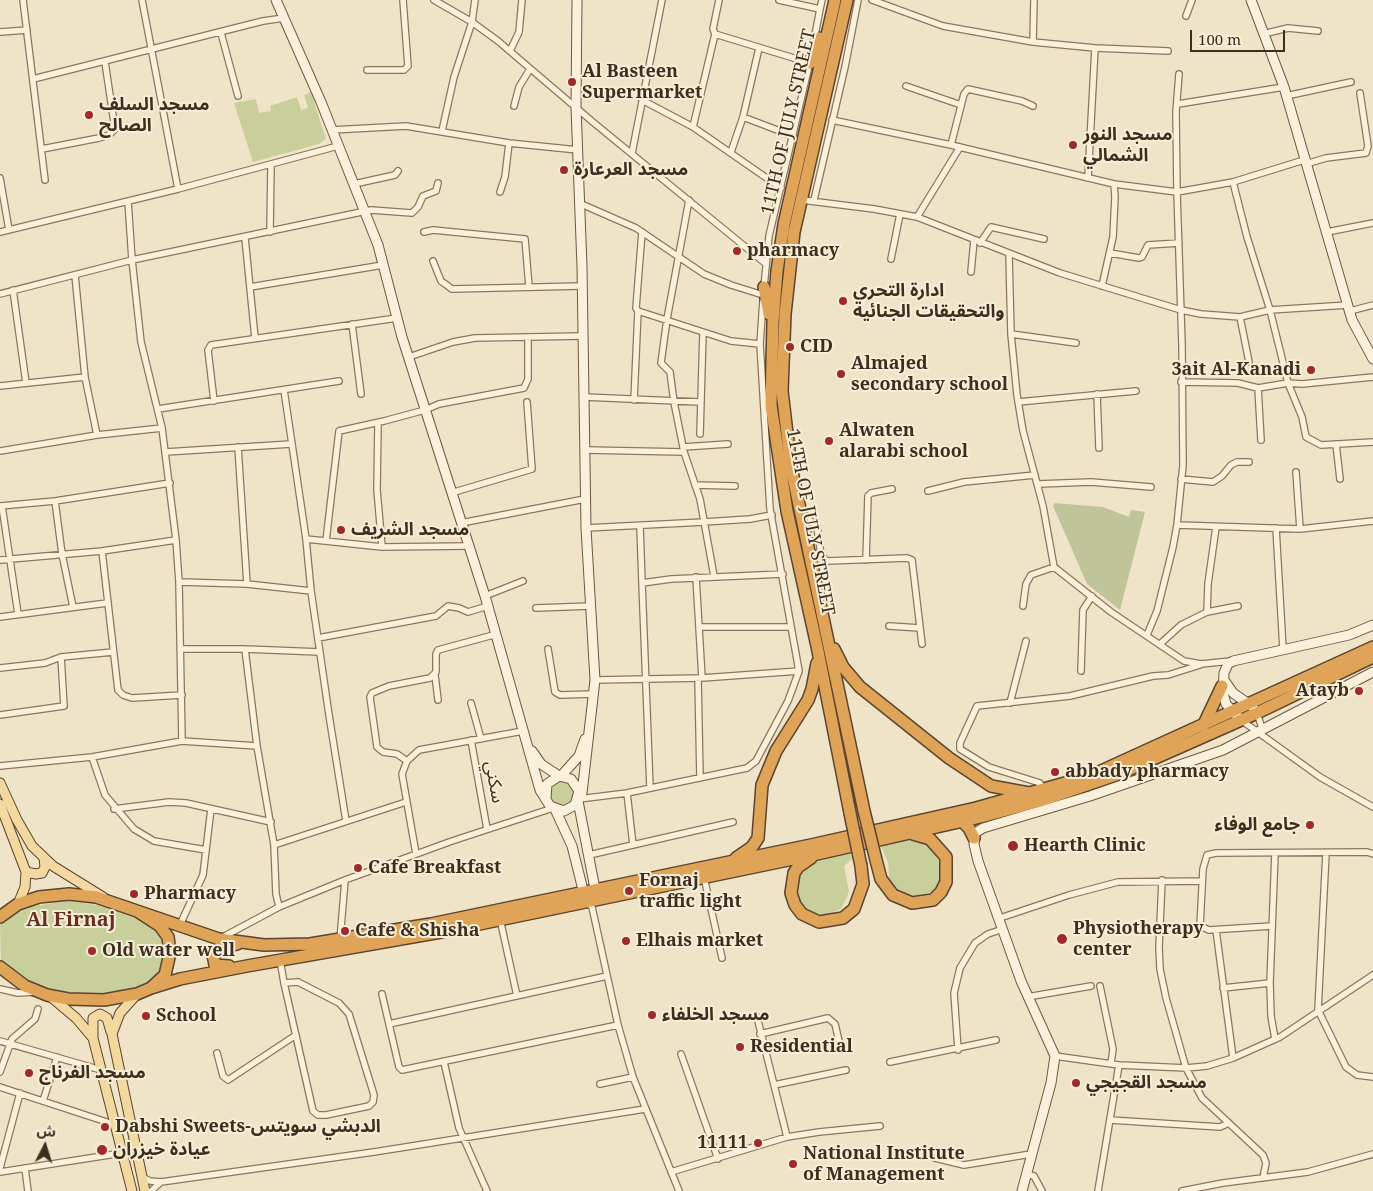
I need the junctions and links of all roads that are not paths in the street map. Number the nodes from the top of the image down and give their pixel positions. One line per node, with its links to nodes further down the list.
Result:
1 (23, 0): 25 (street)
2 (142, 0): 34 (street)
3 (276, 0): 22 (main road)
4 (403, 0): 40 (street)
5 (434, 0): 24 (street)
6 (476, 0): 24 (street)
7 (522, 0): 35 (street)
8 (577, 0): 53 (main road)
9 (662, 0): 48 (street)
10 (719, 0): 29 (street)
11 (779, 0): 20 (street)
12 (822, 0): 20 (street)
13 (835, 0): 23 (highway, 11TH OF JULY STREET)
14 (847, 0): 54 (highway, 11TH OF JULY STREET)
15 (858, 0): 56 (street)
16 (872, 0): 31 (street)
17 (1034, 0): 31 (street)
18 (1192, 0): 21 (street)
19 (1250, 0): 30 (main road)
20 (820, 9): 38 (street)
21 (1186, 16)
22 (284, 18): 28 (street); 58 (main road)
23 (831, 18): 38 (highway); 54 (highway, 11TH OF JULY STREET)
24 (472, 22): 35 (street); 59 (street)
25 (27, 30): 27 (street); 42 (street)
26 (1318, 31): 30 (street)
27 (0, 32)
28 (221, 33): 34 (street); 47 (street)
29 (715, 34): 32 (street); 57 (street)
30 (1262, 34): 45 (main road)
31 (1033, 42): 33 (street)
32 (759, 48): 38 (street); 55 (street)
33 (1095, 48): 36 (street); 73 (street)
34 (150, 51): 37 (street); 80 (street)
35 (510, 51): 39 (street)
36 (1168, 51)
37 (105, 62): 42 (street); 65 (street)
38 (810, 62): 60 (street)
39 (530, 69): 51 (street); 53 (street)
40 (366, 70)
41 (1179, 74): 49 (street)
42 (33, 79): 65 (street)
43 (1351, 82): 45 (street)
44 (906, 86): 50 (street)
45 (1285, 92): 49 (street); 69 (main road)
46 (1360, 93): 69 (street)
47 (238, 96)
48 (642, 100): 57 (street); 68 (street)
49 (1178, 104): 82 (street)
50 (961, 105): 52 (street); 62 (street)
51 (514, 106)
52 (1033, 106)
53 (576, 107): 66 (main road); 68 (street)
54 (815, 108): 84 (highway, 11TH OF JULY STREET); 130 (highway, 11TH OF JULY STREET)
55 (742, 117): 60 (street); 67 (street)
56 (832, 120): 62 (street); 85 (street)
57 (693, 126): 67 (street)
58 (332, 130): 59 (street); 63 (main road)
59 (442, 131): 61 (street)
60 (793, 136): 79 (street)
61 (509, 143): 66 (street); 81 (street)
62 (951, 145): 64 (street)
63 (338, 146): 70 (street); 77 (main road)
64 (960, 147): 73 (street); 90 (street)
65 (42, 149): 74 (street)
66 (578, 150): 87 (main road)
67 (731, 152): 79 (street)
68 (632, 153): 83 (street)
69 (1305, 162): 75 (street); 97 (main road)
70 (271, 164): 80 (street); 94 (street)
71 (398, 171): 77 (street)
72 (0, 178): 92 (street)
73 (1088, 178): 78 (street)
74 (45, 180)
75 (1233, 182): 82 (street); 123 (street)
76 (438, 183): 88 (street)
77 (354, 184): 88 (main road)
78 (1114, 184): 82 (street); 103 (street)
79 (781, 188): 109 (street)
80 (178, 189): 86 (street)
81 (500, 192)
82 (1177, 192): 102 (street)
83 (689, 200): 105 (street); 109 (street)
84 (801, 200): 85 (street); 193 (highway, 11TH OF JULY STREET)
85 (814, 200): 89 (street)
86 (128, 201): 92 (street); 107 (street)
87 (579, 203): 96 (street); 113 (main road)
88 (365, 212): 94 (street); 110 (main road)
89 (900, 214): 90 (street); 106 (street)
90 (917, 217): 100 (street)
91 (1373, 223): 97 (street)
92 (9, 230): 93 (street)
93 (0, 232)
94 (270, 232): 98 (street)
95 (424, 232): 116 (street)
96 (642, 232): 105 (street); 124 (street)
97 (1327, 232): 121 (main road)
98 (245, 238): 107 (street); 115 (street)
99 (1044, 239): 101 (street)
100 (974, 240): 101 (street); 111 (street)
101 (980, 243): 104 (street)
102 (1179, 243): 103 (street); 122 (street)
103 (1110, 253): 114 (street)
104 (1008, 254): 114 (street); 131 (street)
105 (678, 255): 118 (street); 127 (street)
106 (891, 258)
107 (132, 260): 112 (street); 160 (street)
108 (433, 261): 116 (street)
109 (765, 263): 118 (street)
110 (383, 265): 115 (street); 126 (main road)
111 (971, 272)
112 (74, 275): 117 (street); 141 (street)
113 (582, 286): 116 (street); 132 (main road)
114 (1102, 286): 122 (street)
115 (250, 287): 134 (street)
116 (529, 287)
117 (13, 290): 119 (street); 145 (street)
118 (763, 291): 130 (highway); 136 (street)
119 (0, 294)
120 (1373, 305): 121 (street)
121 (1349, 308): 123 (street); 137 (main road)
122 (1181, 310): 125 (street); 144 (street)
123 (1270, 310): 125 (street); 146 (street)
124 (638, 311): 127 (street); 154 (street)
125 (1240, 317): 140 (street)
126 (397, 318): 128 (street); 138 (main road)
127 (667, 319): 129 (street); 157 (street)
128 (352, 324): 134 (street); 151 (street)
129 (703, 332): 136 (street); 158 (street)
130 (773, 334): 240 (highway, 11TH OF JULY STREET)
131 (1011, 334): 135 (street); 159 (street)
132 (584, 336): 133 (street); 153 (main road)
133 (528, 337): 138 (street); 161 (street)
134 (255, 338): 155 (street)
135 (1076, 343)
136 (760, 344): 194 (street)
137 (1370, 345): 139 (main road)
138 (409, 357): 161 (main road)
139 (1373, 360)
140 (1249, 362)
141 (85, 377): 145 (street); 165 (street)
142 (1373, 377): 146 (street)
143 (339, 381): 149 (street)
144 (1181, 382): 148 (street); 180 (street)
145 (26, 383): 147 (street)
146 (1288, 383): 148 (street); 170 (street)
147 (0, 386)
148 (1258, 388): 166 (street)
149 (284, 390): 155 (street); 168 (street)
150 (1136, 391): 152 (street)
151 (361, 394)
152 (1097, 394): 159 (street); 172 (street)
153 (584, 397): 154 (street); 173 (main road)
154 (634, 400): 157 (street)
155 (214, 401): 160 (street)
156 (528, 402): 189 (street)
157 (674, 402): 158 (street); 174 (street)
158 (700, 402): 164 (street)
159 (1018, 402): 179 (street)
160 (158, 409): 163 (street)
161 (425, 410): 162 (street); 189 (main road)
162 (378, 423): 206 (street); 208 (street)
163 (162, 428): 165 (street); 176 (street)
164 (700, 434)
165 (97, 435): 175 (street)
166 (1261, 440)
167 (1373, 442): 170 (street)
168 (291, 444): 171 (street); 204 (street)
169 (728, 444): 174 (street)
170 (1336, 444): 181 (street)
171 (238, 447): 176 (street); 221 (street)
172 (1099, 448)
173 (585, 450): 174 (street); 190 (main road)
174 (684, 450): 184 (street)
175 (0, 451)
176 (166, 452): 182 (street)
177 (1249, 462): 180 (street)
178 (1296, 472): 203 (street)
179 (1035, 475): 183 (street); 188 (street)
180 (1181, 479): 198 (street)
181 (1340, 479)
182 (170, 483): 191 (street); 205 (street)
183 (1038, 484): 186 (street); 214 (street)
184 (695, 485): 185 (street); 196 (street)
185 (735, 486)
186 (1151, 487)
187 (892, 489): 213 (street)
188 (928, 491)
189 (451, 493): 197 (main road)
190 (585, 499): 197 (street); 201 (main road)
191 (55, 501): 192 (street); 210 (street)
192 (1, 506): 212 (street)
193 (800, 512): 213 (street); 241 (highway, 11TH OF JULY STREET)
194 (772, 515): 196 (street); 215 (street)
195 (1373, 521): 203 (street)
196 (704, 522): 199 (street); 216 (street)
197 (461, 523): 207 (main road)
198 (1177, 525): 200 (street); 243 (street)
199 (640, 526): 201 (street); 220 (street)
200 (1216, 527): 202 (street); 232 (street)
201 (586, 528): 227 (main road)
202 (1276, 528): 203 (street); 253 (street)
203 (1300, 529)
204 (306, 539): 206 (street); 222 (street)
205 (176, 540): 209 (street); 219 (street)
206 (326, 541): 208 (street)
207 (470, 546): 208 (street); 223 (main road)
208 (382, 547)
209 (102, 551): 210 (street); 225 (street)
210 (62, 554): 212 (street); 230 (street)
211 (0, 560): 212 (street)
212 (12, 560): 233 (street)
213 (866, 560): 239 (street)
214 (1054, 567): 224 (street); 228 (street)
215 (783, 574): 216 (street); 238 (street)
216 (714, 576): 217 (street)
217 (696, 577): 220 (street); 237 (street)
218 (523, 581): 223 (street)
219 (179, 582): 221 (street); 250 (street)
220 (642, 583): 267 (street)
221 (247, 584): 222 (street)
222 (311, 591): 244 (street)
223 (485, 596): 226 (main road)
224 (1092, 596): 243 (street); 262 (street)
225 (107, 604): 230 (street); 254 (street)
226 (488, 606): 242 (main road); 244 (street)
227 (591, 606): 231 (street); 266 (main road)
228 (1023, 606)
229 (1238, 606): 232 (street)
230 (73, 607): 233 (street)
231 (536, 608)
232 (1207, 612): 247 (street)
233 (18, 614): 234 (street)
234 (0, 617)
235 (1373, 625): 253 (main road)
236 (889, 626): 239 (street)
237 (699, 627): 238 (street); 265 (street)
238 (791, 627): 261 (street)
239 (920, 628): 246 (street)
240 (813, 630): 241 (highway); 248 (highway, 11TH OF JULY STREET)
241 (826, 631): 295 (highway); 309 (highway, 11TH OF JULY STREET, bridge)
242 (497, 634): 264 (street); 281 (main road)
243 (1147, 635): 247 (street)
244 (318, 638): 255 (street)
245 (1026, 641): 273 (street)
246 (922, 644)
247 (1160, 644): 259 (street)
248 (817, 646): 317 (highway, 11TH OF JULY STREET, bridge); 321 (highway)
249 (1373, 647): 274 (highway)
250 (180, 649): 251 (street); 270 (street)
251 (245, 649): 255 (street); 285 (street)
252 (548, 649): 269 (street)
253 (1283, 649): 258 (main road)
254 (114, 652): 256 (street); 270 (street)
255 (320, 652): 304 (street)
256 (61, 657): 260 (street); 277 (street)
257 (1373, 657): 276 (highway)
258 (1233, 661): 259 (street); 268 (main road)
259 (1202, 664): 273 (street)
260 (0, 668)
261 (799, 671): 265 (street); 290 (street)
262 (1081, 671)
263 (1373, 672): 280 (main road)
264 (435, 675): 271 (street); 287 (street)
265 (700, 678): 267 (street); 290 (street)
266 (595, 680): 267 (street); 269 (main road)
267 (645, 680): 292 (street)
268 (1223, 683): 274 (main road); 278 (main road); 279 (highway)
269 (594, 694): 275 (main road)
270 (182, 695): 284 (street)
271 (438, 700)
272 (471, 703): 282 (street)
273 (1010, 703): 293 (street)
274 (1249, 703): 276 (main road); 278 (highway)
275 (592, 713): 289 (main road); 297 (main road)
276 (1257, 713): 278 (highway); 280 (street)
277 (0, 715)
278 (1237, 716): 279 (highway); 280 (street); 307 (highway)
279 (1203, 726): 293 (highway)
280 (1261, 733): 300 (street); 310 (main road)
281 (525, 735): 282 (street); 289 (main road); 296 (main road)
282 (481, 739): 283 (street)
283 (471, 740): 287 (street); 308 (street, سكني)
284 (182, 741): 285 (street); 286 (street)
285 (257, 746): 305 (street)
286 (92, 757): 288 (street); 301 (street)
287 (407, 761): 298 (street)
288 (0, 766)
289 (560, 776): 296 (main road); 297 (main road)
290 (700, 778): 292 (street)
291 (0, 783): 320 (main road)
292 (650, 788): 294 (street)
293 (1043, 790): 295 (highway)
294 (627, 793): 297 (street); 312 (street)
295 (1031, 793): 321 (highway)
296 (546, 799): 302 (main road)
297 (579, 799): 302 (main road); 319 (main road)
298 (406, 802): 304 (street); 316 (street)
299 (0, 804): 322 (main road)
300 (1373, 807)
301 (114, 809): 303 (street); 313 (street)
302 (554, 809): 308 (street); 327 (main road)
303 (211, 810): 305 (street); 313 (street)
304 (346, 820): 311 (street)
305 (271, 822): 311 (street)
306 (733, 822): 312 (street)
307 (962, 822): 309 (highway); 310 (highway)
308 (486, 829): 316 (street)
309 (912, 833): 317 (highway)
310 (974, 838): 333 (main road)
311 (274, 845): 330 (street)
312 (633, 845): 319 (street)
313 (206, 850): 336 (street)
314 (1326, 852): 315 (street); 318 (street); 363 (street)
315 (1275, 853): 326 (street); 335 (street)
316 (416, 854): 324 (street)
317 (816, 854): 323 (highway)
318 (1373, 854)
319 (589, 855): 327 (main road)
320 (44, 858): 322 (main road); 328 (main road)
321 (728, 862): 327 (highway)
322 (26, 872): 329 (main road)
323 (704, 877): 327 (highway); 344 (street)
324 (346, 880): 330 (street); 342 (street)
325 (1162, 880): 326 (street); 333 (street); 338 (street)
326 (1202, 881): 340 (street)
327 (591, 898): 334 (highway); 342 (highway); 349 (street)
328 (107, 900): 329 (highway); 332 (highway)
329 (18, 904): 331 (highway)
330 (279, 907): 341 (street)
331 (3, 912)
332 (137, 912): 336 (highway); 354 (highway)
333 (1000, 918): 337 (main road)
334 (500, 920): 345 (highway); 360 (street)
335 (1272, 926): 340 (street); 351 (street)
336 (180, 927): 341 (highway)
337 (1003, 929): 361 (main road); 376 (street)
338 (1160, 930): 339 (street); 386 (street)
339 (1191, 930)
340 (1216, 930): 355 (street)
341 (219, 939): 343 (highway)
342 (340, 940): 343 (highway)
343 (243, 943): 346 (highway)
344 (722, 958)
345 (280, 960): 346 (highway); 350 (street)
346 (247, 966): 354 (highway)
347 (2, 970): 357 (highway)
348 (1373, 975): 363 (street)
349 (607, 976): 360 (street); 366 (street)
350 (284, 983): 369 (street); 369 (street)
351 (1270, 983): 355 (street); 371 (street)
352 (1091, 986): 361 (street)
353 (1100, 986): 384 (street)
354 (151, 988): 358 (highway)
355 (1223, 988): 381 (street)
356 (0, 989): 357 (street)
357 (42, 993): 358 (highway); 370 (main road)
358 (137, 994): 367 (main road)
359 (382, 994): 365 (street)
360 (517, 996): 365 (street)
361 (1027, 997): 379 (main road)
362 (38, 1009): 374 (street)
363 (1319, 1013): 371 (street); 391 (street)
364 (757, 1017): 368 (street)
365 (389, 1024): 382 (street)
366 (618, 1025): 382 (street); 390 (street)
367 (112, 1034): 370 (main road); 413 (main road)
368 (760, 1034): 375 (street); 393 (street)
369 (296, 1035): 377 (street)
370 (93, 1038): 387 (main road)
371 (1274, 1039): 381 (street)
372 (996, 1040): 376 (street)
373 (0, 1041): 374 (street)
374 (9, 1044): 380 (street); 389 (street)
375 (841, 1050)
376 (958, 1050): 383 (street)
377 (217, 1053)
378 (681, 1054): 408 (street)
379 (1055, 1056): 384 (street); 405 (main road)
380 (57, 1057): 387 (street); 396 (street)
381 (1233, 1058): 386 (street)
382 (444, 1062): 402 (street)
383 (890, 1062)
384 (1111, 1064): 385 (street)
385 (1119, 1065): 386 (street); 398 (street)
386 (1186, 1068): 400 (street)
387 (103, 1070): 399 (main road)
388 (846, 1070): 393 (street)
389 (0, 1072)
390 (633, 1076): 392 (street); 397 (street)
391 (1373, 1077)
392 (600, 1084)
393 (774, 1085): 403 (street)
394 (0, 1086): 395 (street)
395 (20, 1093): 396 (street); 410 (street)
396 (43, 1100): 399 (street)
397 (645, 1109): 402 (street); 411 (street)
398 (1110, 1120): 400 (street); 424 (street)
399 (116, 1124): 404 (main road)
400 (1229, 1124): 414 (street)
401 (880, 1126): 403 (street)
402 (463, 1137): 415 (street); 420 (street)
403 (787, 1137): 408 (street)
404 (122, 1153): 409 (street); 417 (main road)
405 (1031, 1154): 407 (street); 412 (main road)
406 (1373, 1154): 414 (street)
407 (935, 1158)
408 (718, 1159): 411 (street)
409 (25, 1168): 410 (street); 416 (street)
410 (0, 1170)
411 (671, 1172): 421 (street)
412 (1026, 1174): 422 (main road); 423 (street)
413 (140, 1176): 415 (street); 418 (main road)
414 (1263, 1178): 425 (street)
415 (161, 1182): 419 (street)
416 (28, 1191)
417 (132, 1191)
418 (145, 1191)
419 (151, 1191)
420 (487, 1191)
421 (679, 1191)
422 (1022, 1191)
423 (1042, 1191)
424 (1098, 1191)
425 (1182, 1191)

